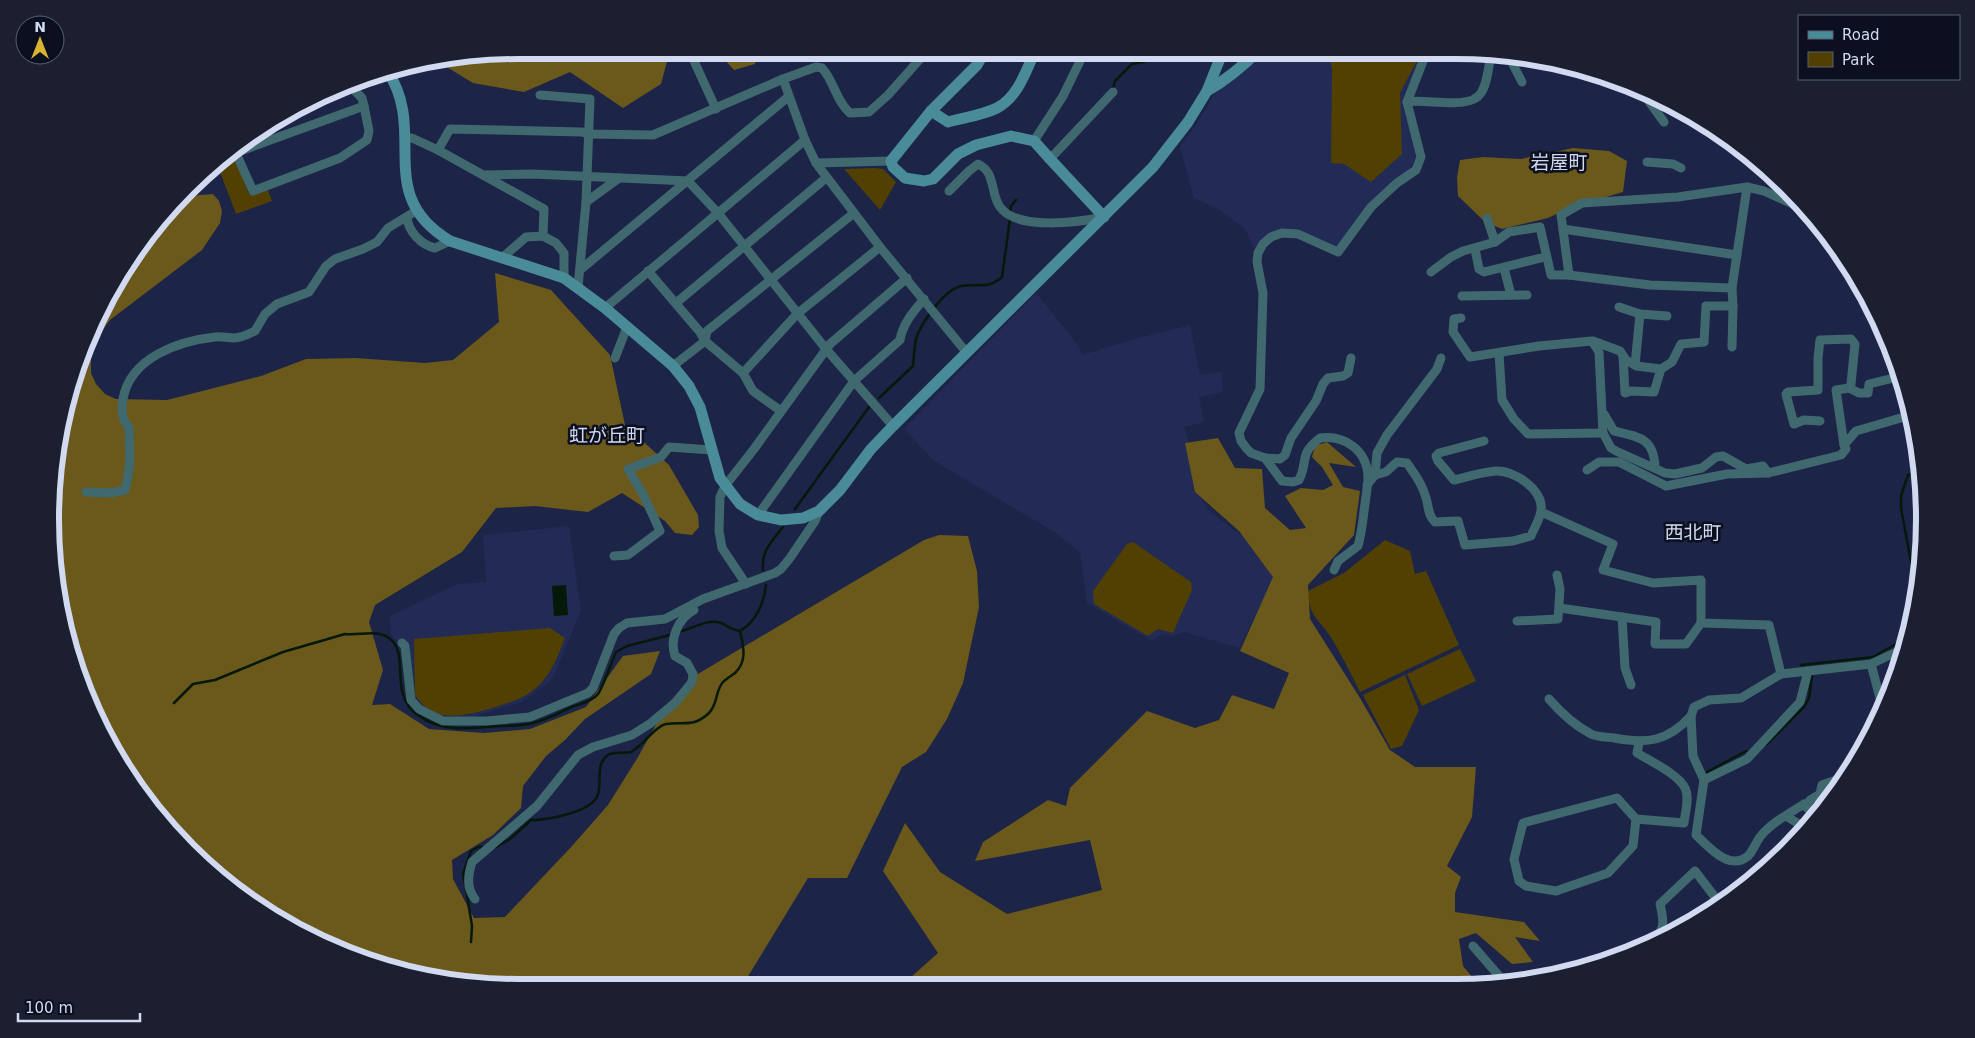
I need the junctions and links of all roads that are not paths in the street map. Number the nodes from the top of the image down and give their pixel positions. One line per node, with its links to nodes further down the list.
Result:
1 (693, 59): 22 (street)
2 (920, 59): 12 (street)
3 (981, 59): 23 (street)
4 (1032, 59): 23 (street)
5 (1081, 59): 28 (street)
6 (1220, 59): 15 (street)
7 (1251, 59): 15 (street)
8 (1424, 59): 20 (street)
9 (1489, 60): 20 (street)
10 (1512, 63): 13 (street)
11 (391, 77): 26 (street)
12 (783, 79): 18 (street); 22 (street)
13 (1522, 82)
14 (354, 90): 21 (street)
15 (1207, 91): 49 (street)
16 (1113, 92): 32 (street)
17 (540, 95): 25 (street)
18 (788, 97): 27 (street); 41 (street)
19 (1648, 101): 24 (street)
20 (1407, 102): 110 (street)
21 (364, 106): 29 (street); 31 (street)
22 (716, 109): 25 (street)
23 (931, 112): 33 (street)
24 (1664, 122)
25 (588, 134): 30 (street); 38 (street)
26 (405, 138): 30 (street); 48 (street)
27 (805, 140): 35 (street); 46 (street)
28 (1034, 140): 32 (street); 33 (street)
29 (247, 148)
30 (438, 150): 37 (street)
31 (237, 155)
32 (1050, 160): 49 (street)
33 (891, 161): 35 (street)
34 (1647, 162): 36 (street)
35 (816, 164): 40 (street)
36 (1681, 168)
37 (483, 175): 38 (street); 52 (street)
38 (587, 177): 39 (street); 44 (street)
39 (620, 178): 41 (street); 44 (street)
40 (826, 178): 47 (street); 56 (street)
41 (688, 180): 46 (street); 62 (street)
42 (1747, 187): 45 (street); 51 (street); 58 (street)
43 (949, 191): 49 (street)
44 (586, 202): 62 (street)
45 (1789, 202)
46 (718, 213): 56 (street); 63 (street)
47 (854, 213): 55 (street); 68 (street)
48 (411, 214): 53 (street); 53 (street); 117 (street)
49 (1104, 216): 88 (street)
50 (1487, 218): 54 (street)
51 (1563, 228): 58 (street); 65 (street)
52 (543, 236): 59 (street); 66 (street)
53 (450, 241): 59 (street)
54 (1495, 242): 57 (street); 65 (street)
55 (880, 246): 67 (street); 79 (street)
56 (745, 247): 68 (street); 75 (street)
57 (1475, 249): 61 (street); 64 (street)
58 (1736, 255): 70 (street)
59 (504, 257): 66 (street)
60 (1541, 258): 61 (street)
61 (1504, 268): 71 (street)
62 (580, 270): 69 (street)
63 (648, 271): 75 (street); 78 (street)
64 (1431, 272)
65 (1569, 275): 70 (street)
66 (564, 278): 69 (street)
67 (907, 278): 74 (street); 87 (street)
68 (770, 280): 79 (street); 84 (street)
69 (578, 287): 78 (street)
70 (1732, 288): 76 (street)
71 (1511, 295): 72 (street); 73 (street)
72 (1527, 295)
73 (1462, 296)
74 (927, 302): 88 (street); 99 (street)
75 (676, 304): 84 (street)
76 (1733, 306): 86 (street); 96 (street)
77 (1619, 307): 80 (street)
78 (605, 308): 83 (street)
79 (798, 314): 87 (street); 97 (street)
80 (1640, 314): 81 (street); 94 (street)
81 (1667, 316)
82 (1461, 318): 89 (street)
83 (627, 327): 91 (street); 95 (street)
84 (705, 341): 95 (street); 97 (street)
85 (1592, 341): 89 (street); 90 (street); 102 (street)
86 (1732, 347)
87 (826, 350): 99 (street); 101 (street)
88 (967, 353): 105 (street)
89 (1498, 353): 106 (street)
90 (1623, 356): 94 (street); 96 (street)
91 (615, 358)
92 (1352, 358): 110 (street)
93 (1441, 358): 114 (street)
94 (1635, 365): 96 (street)
95 (673, 366): 109 (street)
96 (1661, 368)
97 (743, 373): 101 (street)
98 (1894, 378): 100 (street)
99 (854, 381): 105 (street); 120 (street)
100 (1848, 388): 104 (street); 108 (street)
101 (782, 411): 116 (street)
102 (1602, 411): 106 (street); 111 (street)
103 (1904, 417): 108 (street)
104 (1820, 420)
105 (893, 426): 118 (street)
106 (1603, 433): 111 (street)
107 (1484, 441): 119 (street)
108 (1844, 444): 113 (street)
109 (711, 450): 116 (street); 121 (street)
110 (1265, 458): 115 (street)
111 (1655, 467): 113 (street)
112 (1587, 470): 113 (street)
113 (1768, 472)
114 (1376, 475): 115 (street); 119 (street)
115 (1367, 485): 122 (street)
116 (725, 486): 120 (street); 124 (street)
117 (86, 492)
118 (819, 511): 120 (street); 124 (street)
119 (1541, 512): 129 (street)
120 (758, 515)
121 (614, 556)
122 (1334, 570)
123 (1557, 575): 126 (street)
124 (746, 584): 125 (street)
125 (703, 599): 130 (street); 148 (street)
126 (1560, 608): 127 (street); 128 (street)
127 (1622, 617): 129 (street); 135 (street)
128 (1517, 621)
129 (1701, 623): 134 (street)
130 (402, 643)
131 (1897, 652): 132 (street)
132 (1871, 664): 133 (street); 136 (street)
133 (1808, 671): 134 (street); 140 (street)
134 (1781, 674): 138 (street)
135 (1631, 685)
136 (1880, 697)
137 (1549, 699): 139 (street)
138 (1691, 716): 139 (street); 140 (street)
139 (1639, 743): 145 (street)
140 (1704, 780): 144 (street)
141 (1835, 780): 142 (street)
142 (1806, 807): 143 (street); 144 (street)
143 (1811, 811)
144 (1786, 816): 146 (street)
145 (1636, 819): 145 (street)
146 (1800, 824)
147 (1716, 899): 149 (street)
148 (475, 900)
149 (1661, 931)
150 (1473, 946): 151 (street)
151 (1500, 977)

